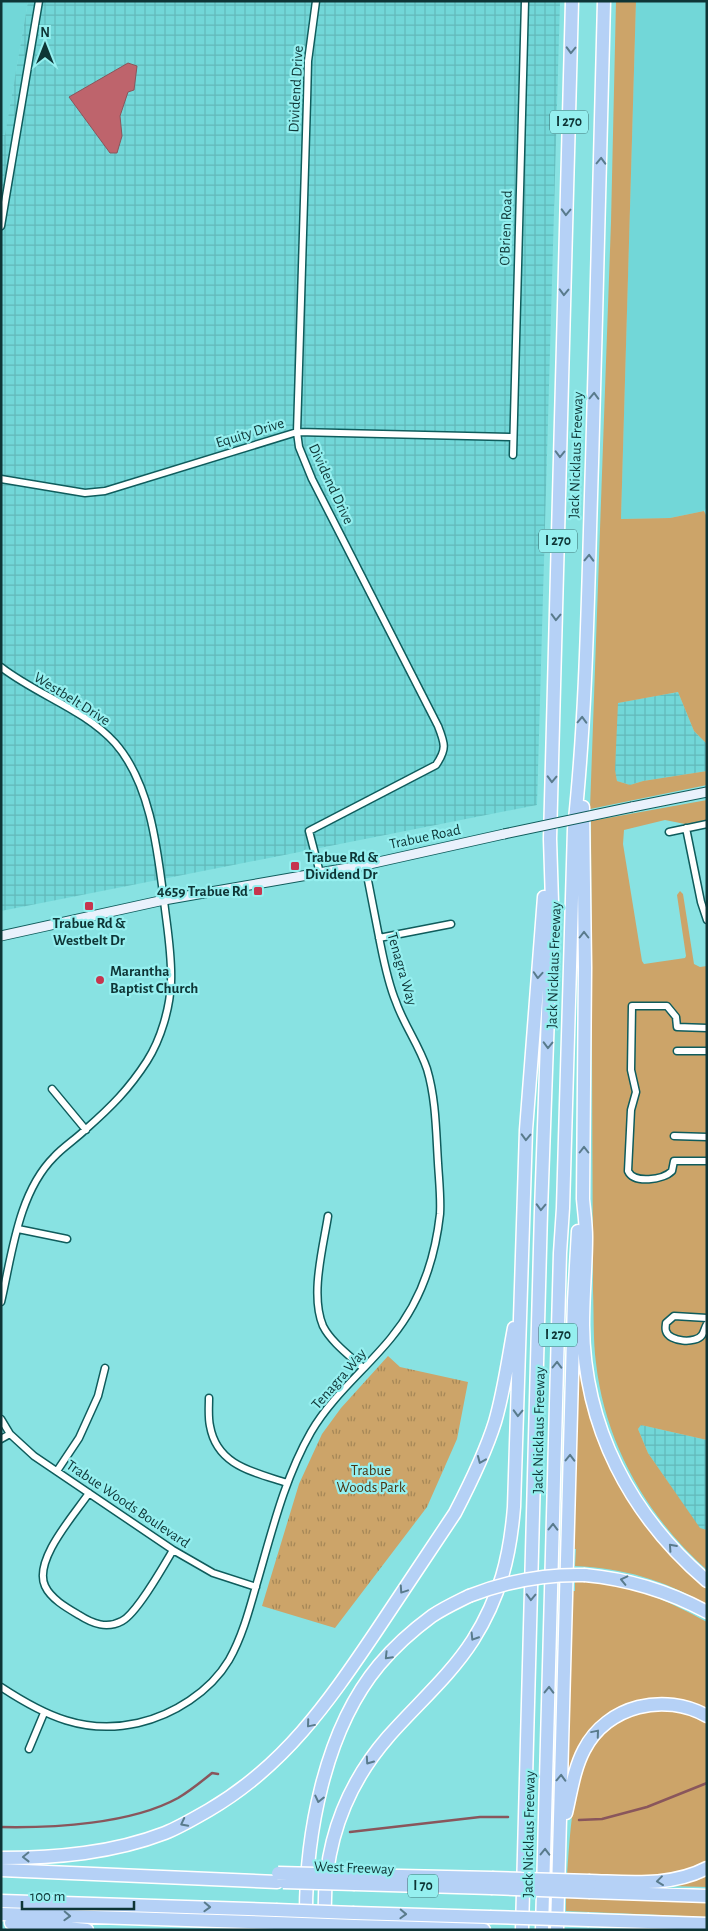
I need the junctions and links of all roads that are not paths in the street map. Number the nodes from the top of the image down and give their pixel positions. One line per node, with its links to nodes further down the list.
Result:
1 (39, 1): 6 (street)
2 (316, 1): 7 (street, Dividend Drive)
3 (525, 1): 8 (street, O'Brien Road)
4 (572, 1): 17 (highway, Jack Nicklaus Freeway / I 270, one-way to 17)
5 (604, 1): 12 (highway, Jack Nicklaus Freeway / I 270, one-way to 5)
6 (1, 226)
7 (297, 432): 8 (street, Equity Drive); 10 (street, Equity Drive); 19 (street, Dividend Drive)
8 (513, 437): 9 (street, O'Brien Road)
9 (513, 455)
10 (1, 479)
11 (1, 667): 20 (street, Westbelt Drive)
12 (580, 769): 33 (highway, one-way to 12); 74 (highway, Jack Nicklaus Freeway / I 270, one-way to 12)
13 (707, 792): 18 (main road, Trabue Road, bridge)
14 (707, 824): 15 (street)
15 (686, 828): 16 (street); 21 (street)
16 (668, 832)
17 (550, 839): 37 (highway, one-way to 37); 73 (highway, Jack Nicklaus Freeway / I 270, one-way to 73)
18 (365, 865): 19 (main road, Trabue Road); 24 (street, Tenagra Way)
19 (320, 872): 20 (main road, Trabue Road)
20 (164, 900): 23 (main road, Trabue Road); 29 (street)
21 (707, 920)
22 (451, 924): 24 (street)
23 (1, 936)
24 (380, 938): 42 (street, Tenagra Way)
25 (707, 1028): 32 (street)
26 (677, 1051): 27 (street)
27 (707, 1051)
28 (52, 1089): 29 (street)
29 (86, 1130): 35 (street)
30 (674, 1136): 31 (street)
31 (707, 1136)
32 (707, 1161)
33 (583, 1199): 51 (highway, one-way to 33); 58 (highway, one-way to 33)
34 (328, 1216): 42 (street)
35 (18, 1228): 36 (street); 38 (street)
36 (67, 1239)
37 (521, 1294): 59 (highway, one-way to 59); 71 (highway, one-way to 71)
38 (1, 1302)
39 (707, 1318): 40 (street)
40 (707, 1324)
41 (105, 1368): 47 (street)
42 (363, 1368): 48 (street, Tenagra Way)
43 (208, 1398): 48 (street)
44 (1, 1419): 45 (street, Trabue Woods Boulevard)
45 (10, 1434): 46 (street); 47 (street, Trabue Woods Boulevard)
46 (1, 1438)
47 (57, 1471): 49 (street, Trabue Woods Boulevard)
48 (287, 1483): 52 (street, Tenagra Way)
49 (89, 1493): 50 (street, Trabue Woods Boulevard); 50 (street)
50 (174, 1550): 52 (street, Trabue Woods Boulevard)
51 (707, 1581)
52 (256, 1586): 55 (street, Tenagra Way)
53 (707, 1612): 70 (highway, one-way to 70, bridge)
54 (1, 1687): 55 (street, Tenagra Way)
55 (44, 1713): 57 (street)
56 (707, 1716): 58 (highway, one-way to 56)
57 (29, 1749)
58 (559, 1845): 75 (highway)
59 (1, 1858)
60 (707, 1868): 62 (highway, one-way to 62)
61 (1, 1870): 62 (highway, West Freeway / I 70, bridge)
62 (590, 1886): 63 (highway, West Freeway / I 70)
63 (707, 1896)
64 (1, 1901): 66 (highway, I 70, one-way to 66, bridge)
65 (1, 1914): 66 (highway, one-way to 66, bridge)
66 (354, 1919): 68 (highway, I 70, one-way to 68, bridge); 72 (highway)
67 (1, 1922): 69 (highway)
68 (707, 1924)
69 (87, 1930)
70 (306, 1930)
71 (326, 1930)
72 (484, 1930)
73 (522, 1930)
74 (542, 1930)
75 (557, 1930)

